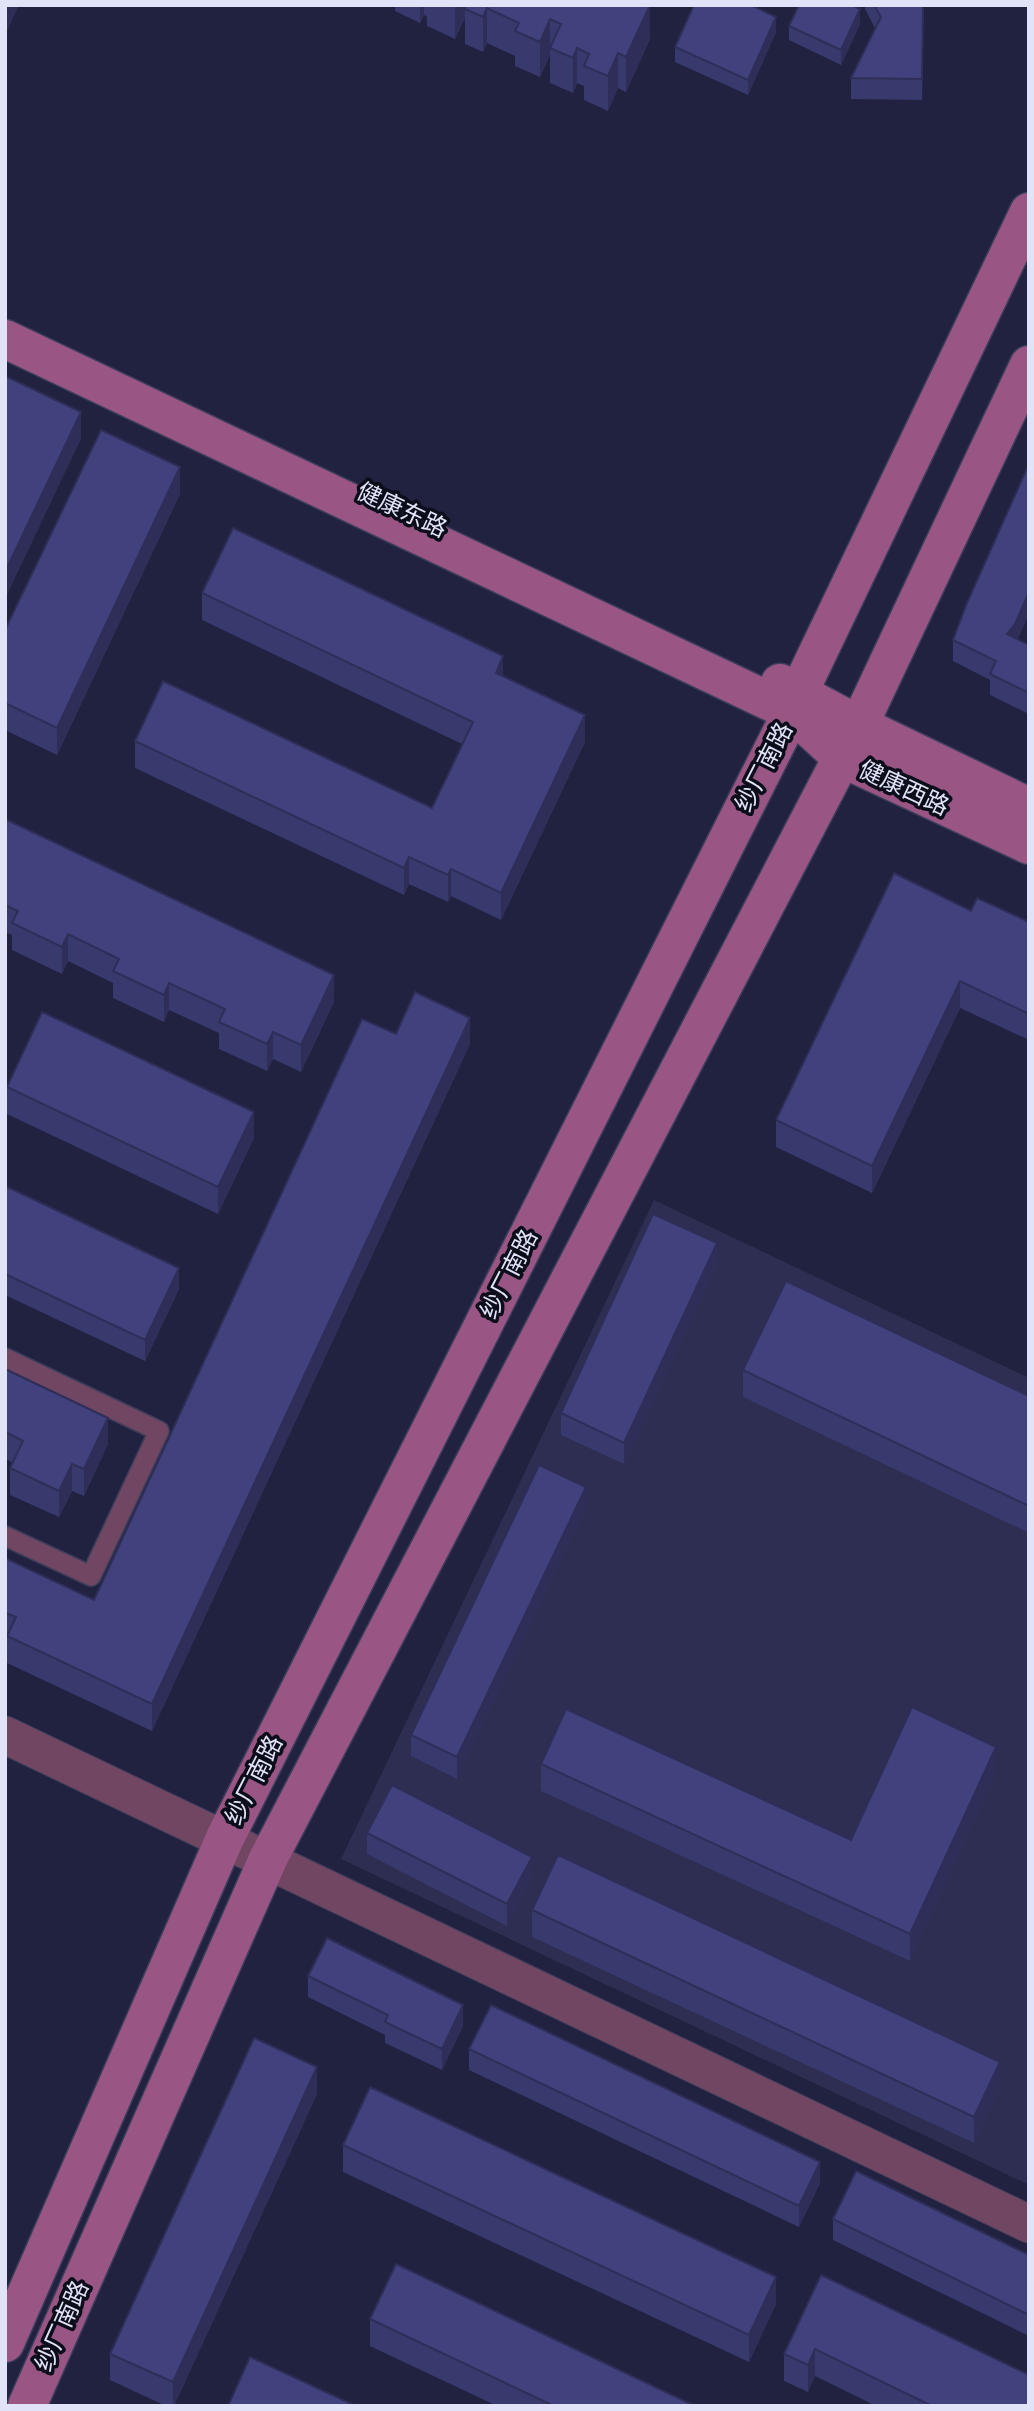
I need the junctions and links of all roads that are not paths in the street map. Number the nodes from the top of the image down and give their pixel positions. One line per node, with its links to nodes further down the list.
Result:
1 (1029, 212): 5 (main road, 纱厂南路)
2 (5, 328): 5 (main road, 健康东路)
3 (5, 339): 5 (main road, 健康东路)
4 (1029, 365): 6 (main road, 纱厂南路)
5 (795, 702): 6 (main road, 健康西路); 7 (main road, 健康西路); 13 (main road, 纱厂南路)
6 (859, 725): 7 (main road, 纱厂南路); 8 (main road, 健康西路)
7 (842, 758): 9 (main road, 健康西路); 14 (main road, 纱厂南路)
8 (1029, 807)
9 (1029, 845)
10 (5, 1358): 11 (lane)
11 (5, 1535)
12 (5, 1735): 13 (street)
13 (225, 1838): 14 (street); 16 (main road, 纱厂南路)
14 (268, 1859): 15 (street); 17 (main road, 纱厂南路)
15 (1029, 2224)
16 (5, 2343)
17 (27, 2406)

